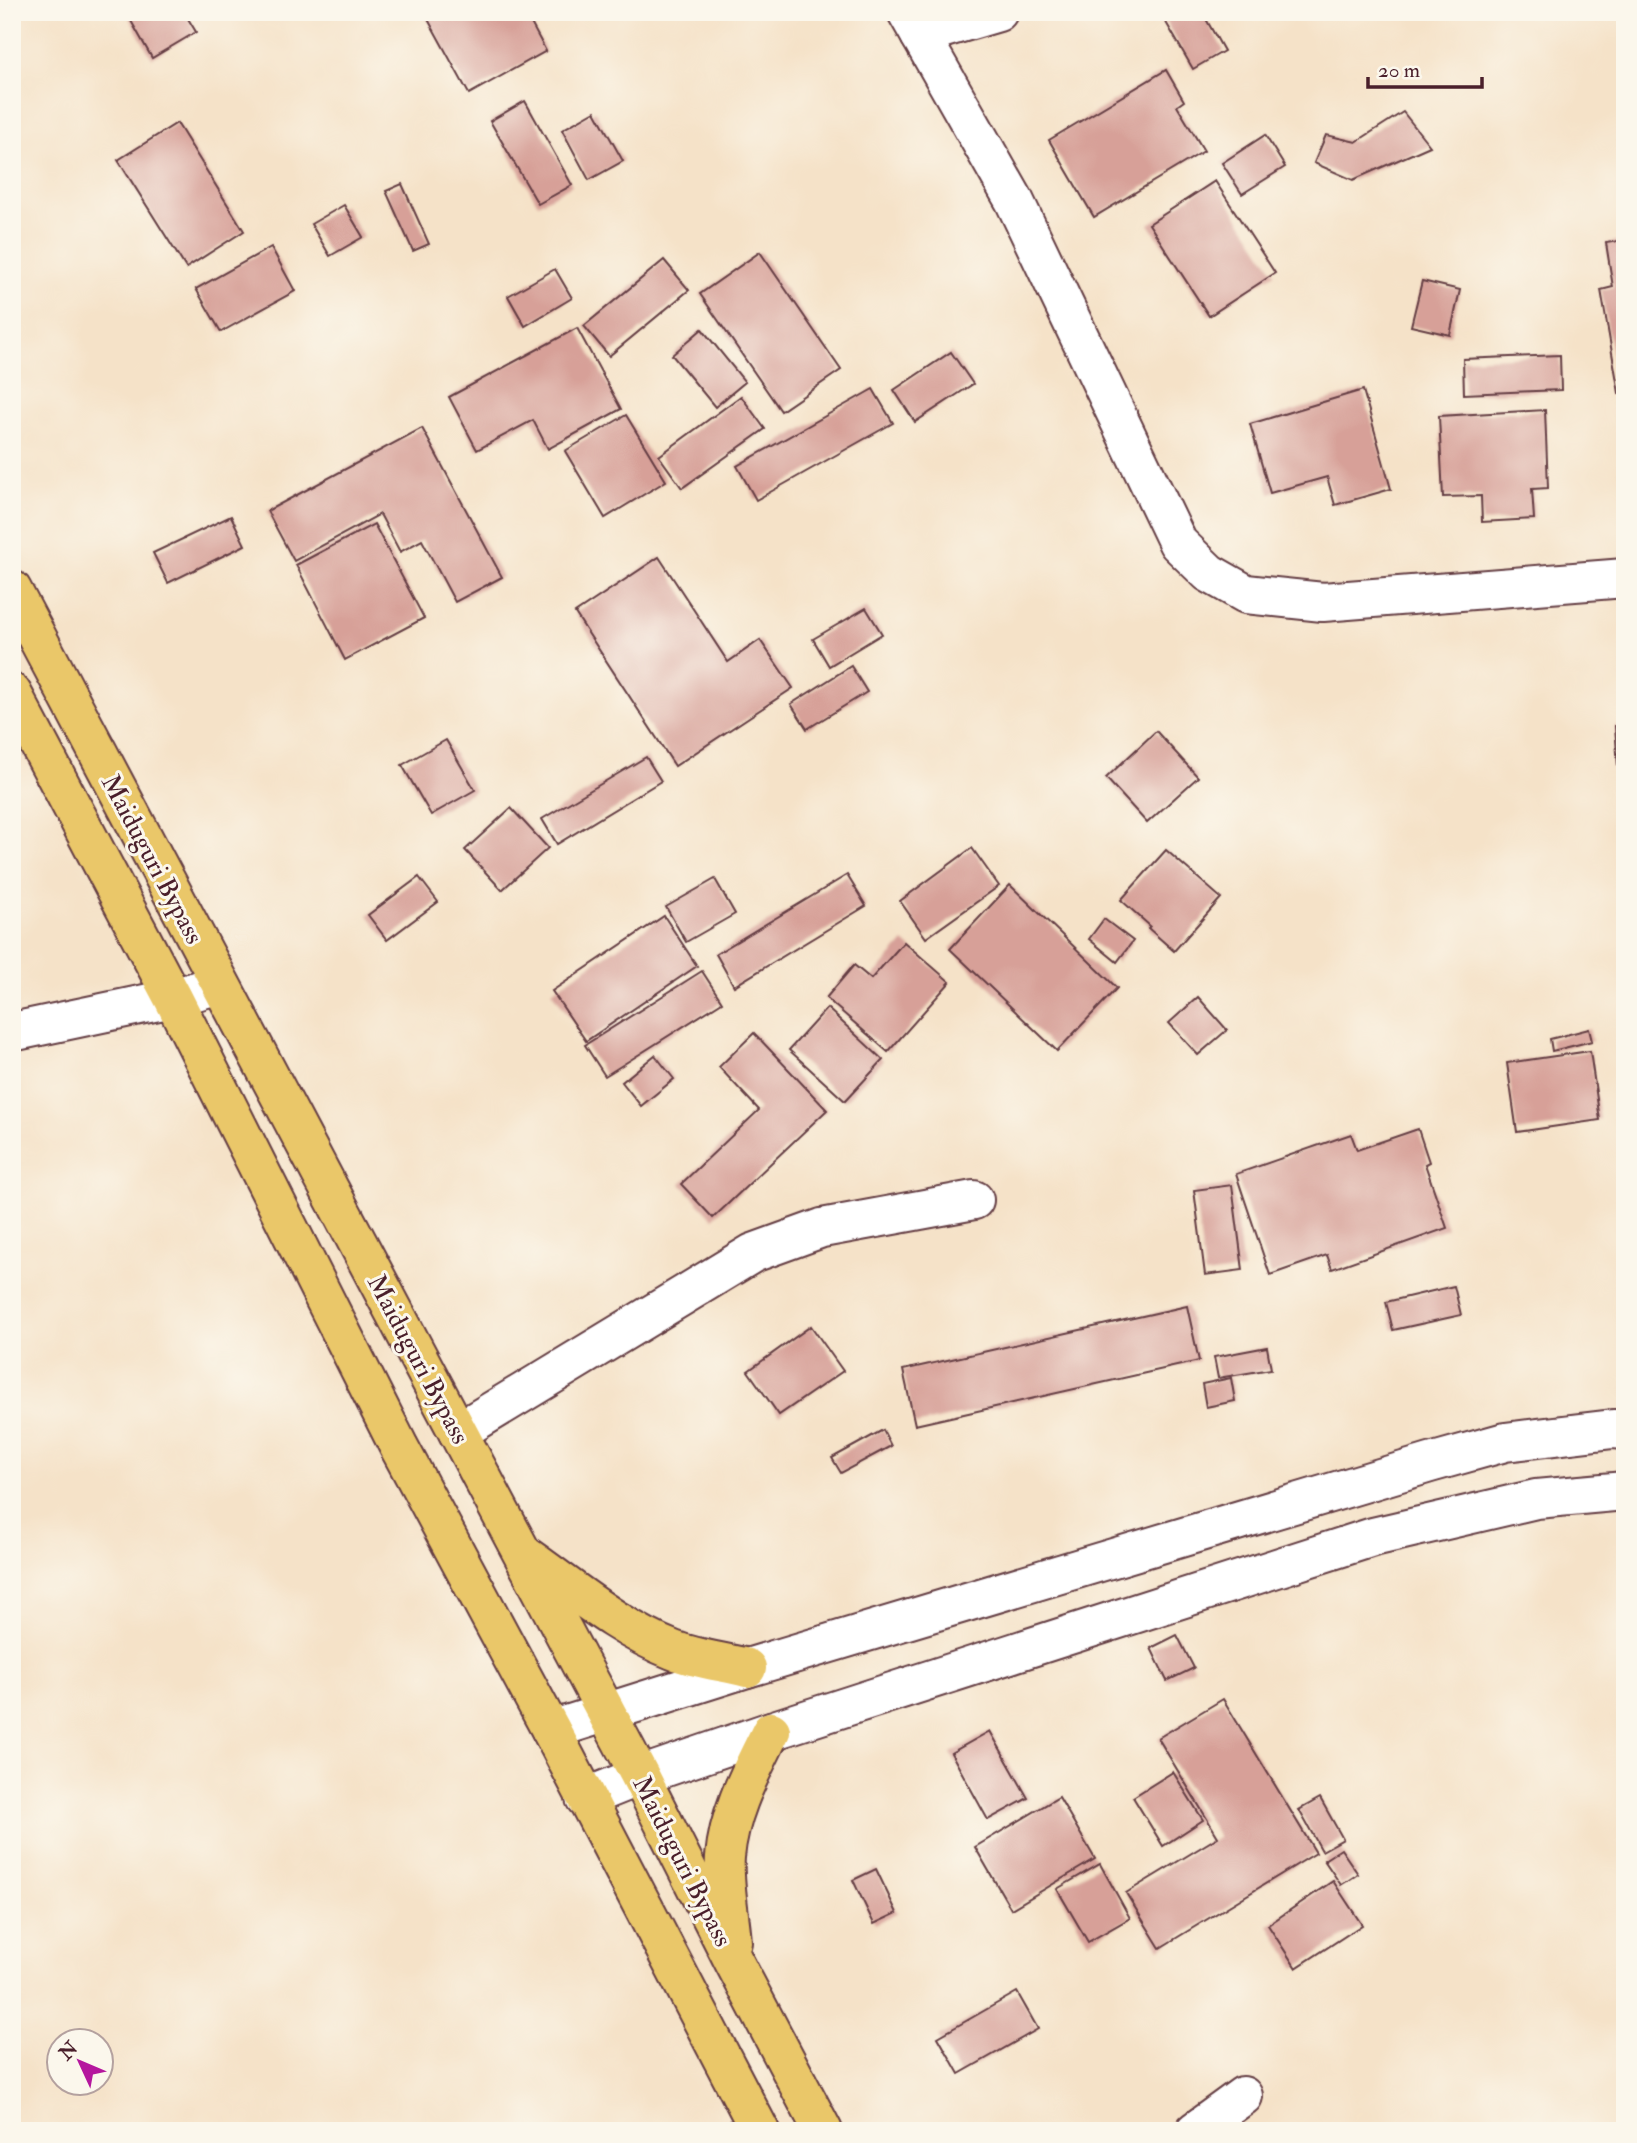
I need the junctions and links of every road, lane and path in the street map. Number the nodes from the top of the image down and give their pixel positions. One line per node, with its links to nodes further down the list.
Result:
1 (998, 12): 2 (street)
2 (914, 24): 3 (street)
3 (1625, 578)
4 (12, 590): 6 (highway, Maiduguri Bypass)
5 (12, 693): 7 (highway, Maiduguri Bypass)
6 (219, 984): 7 (street); 11 (highway, Maiduguri Bypass)
7 (173, 998): 8 (street); 18 (highway, Maiduguri Bypass)
8 (12, 1032)
9 (974, 1200): 11 (street)
10 (1625, 1430): 12 (street)
11 (458, 1432): 15 (highway, Maiduguri Bypass)
12 (1430, 1463): 14 (street); 16 (street)
13 (1625, 1491): 14 (street)
14 (1445, 1520): 19 (street)
15 (523, 1554): 16 (highway); 17 (highway, Maiduguri Bypass)
16 (747, 1668): 17 (street)
17 (606, 1714): 18 (street); 20 (highway, Maiduguri Bypass)
18 (551, 1730): 21 (highway, Maiduguri Bypass)
19 (771, 1731): 20 (street); 22 (highway)
20 (640, 1776): 21 (street); 22 (highway, Maiduguri Bypass)
21 (585, 1798): 24 (highway, Maiduguri Bypass)
22 (734, 1962): 25 (highway, Maiduguri Bypass)
23 (1243, 2096): 26 (street)
24 (760, 2131)
25 (823, 2131)
26 (1195, 2131)

